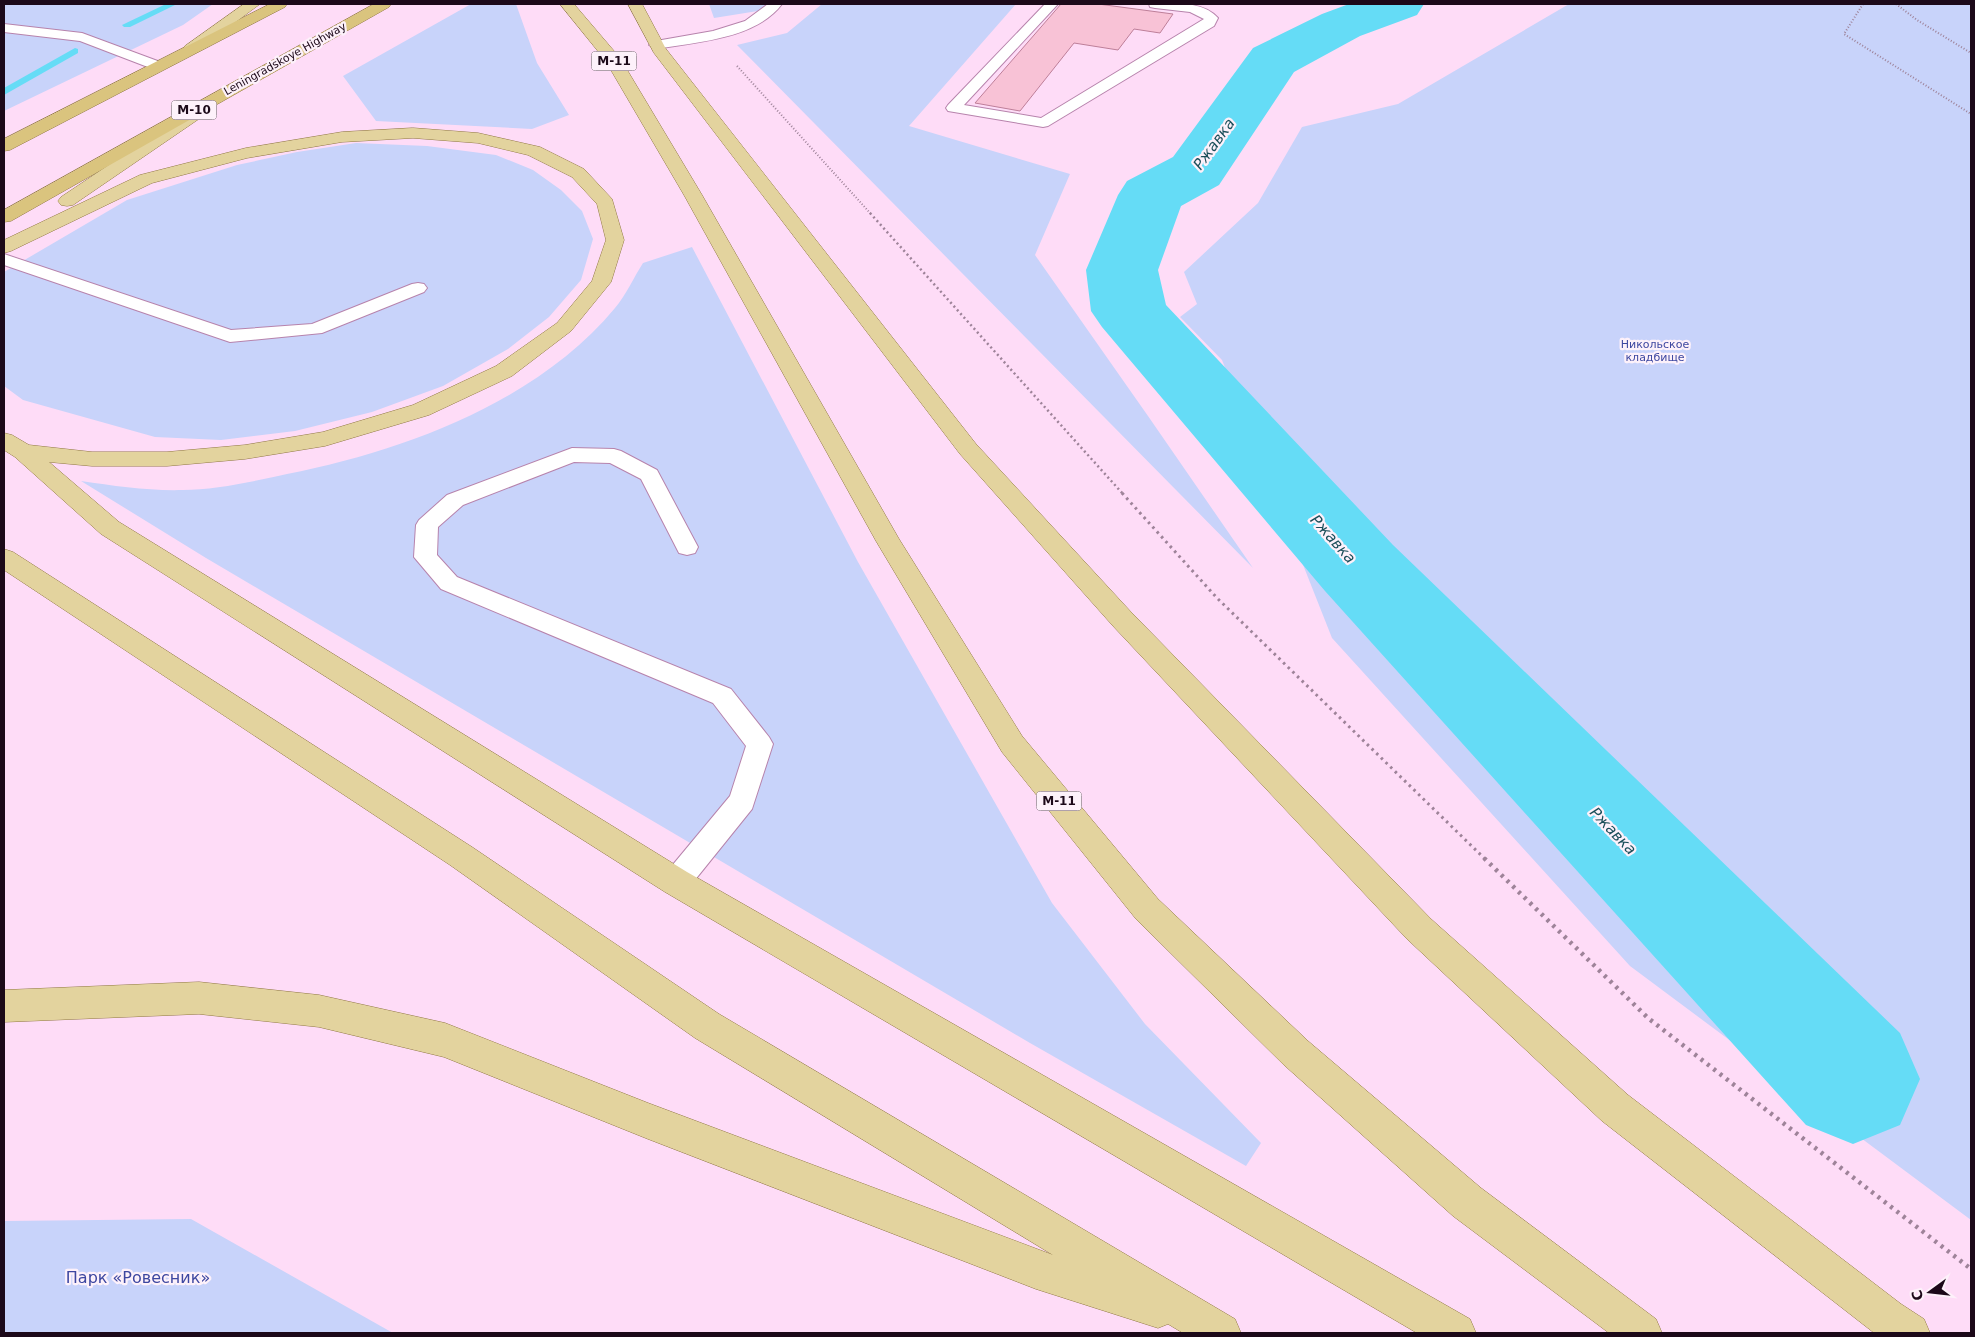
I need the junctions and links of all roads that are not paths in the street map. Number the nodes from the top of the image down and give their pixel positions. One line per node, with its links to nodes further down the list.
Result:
1 (253, 4): 11 (main road)
2 (280, 4): 11 (highway)
3 (384, 4): 13 (highway, Leningradskoye Highway / М-10)
4 (566, 4): 26 (main road, М-11)
5 (636, 4): 10 (main road)
6 (776, 4): 10 (lane)
7 (1052, 4): 8 (lane)
8 (1155, 4)
9 (4, 28): 12 (lane)
10 (656, 45): 27 (main road)
11 (190, 49): 12 (highway)
12 (158, 66): 14 (highway)
13 (235, 87): 15 (highway, Leningradskoye Highway / М-10); 16 (main road, М-10)
14 (4, 146)
15 (4, 217)
16 (4, 246): 19 (main road)
17 (4, 259): 18 (lane)
18 (418, 288)
19 (13, 446): 22 (main road)
20 (687, 547): 22 (lane)
21 (4, 558): 24 (main road)
22 (676, 882): 25 (main road)
23 (4, 1006): 24 (main road)
24 (1212, 1328)
25 (1456, 1333)
26 (1642, 1333)
27 (1910, 1333)

